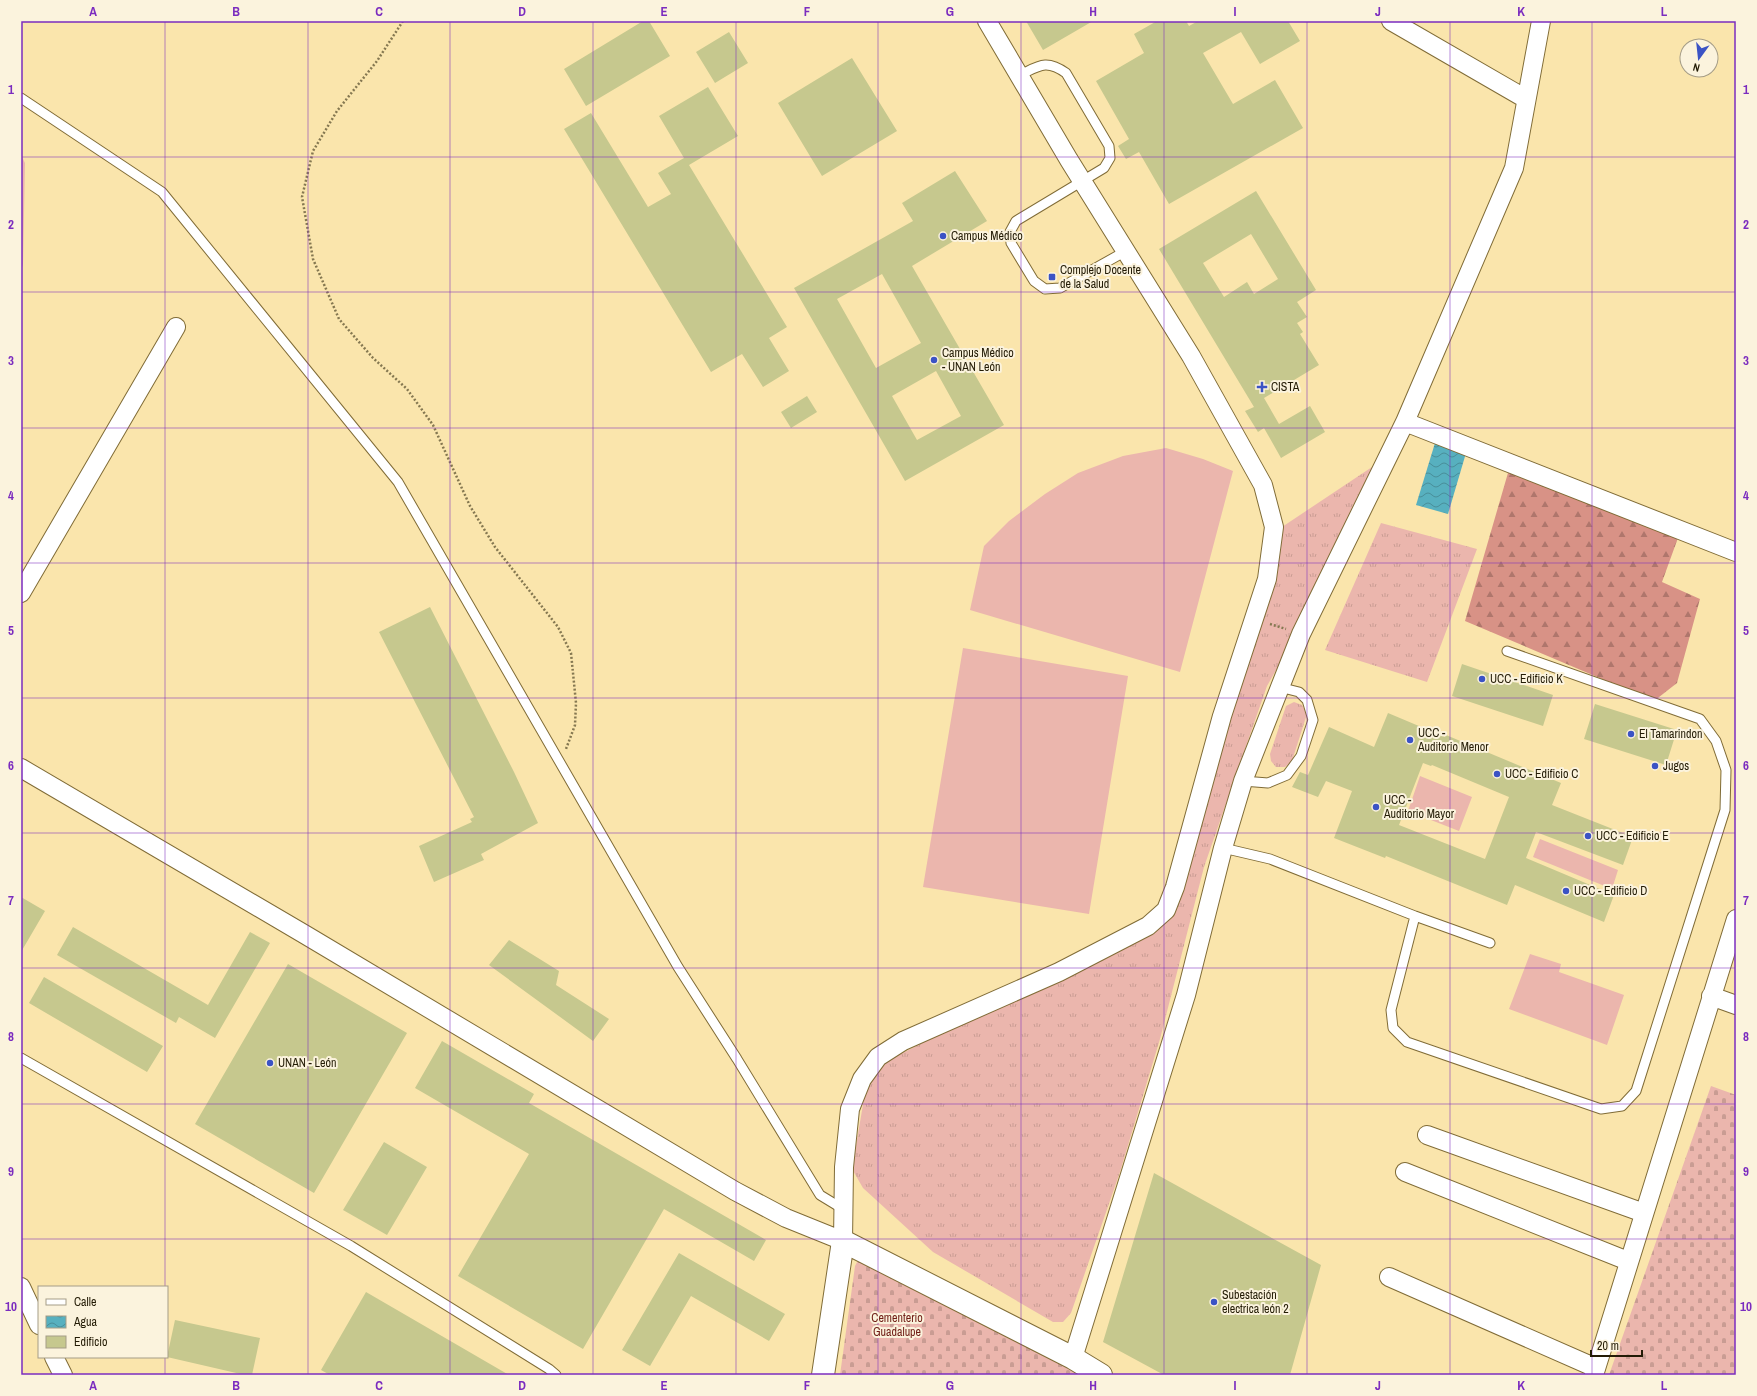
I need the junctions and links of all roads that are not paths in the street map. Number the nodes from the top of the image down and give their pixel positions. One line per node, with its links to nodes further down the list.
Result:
1 (987, 21): 4 (street)
2 (1391, 21): 6 (street)
3 (1540, 21): 6 (street)
4 (1020, 75): 7 (street); 7 (lane)
5 (21, 98): 26 (lane)
6 (1526, 99): 10 (street)
7 (1083, 182): 8 (street); 8 (lane)
8 (1126, 250): 26 (street)
9 (176, 327): 12 (street)
10 (1405, 422): 11 (street); 14 (street)
11 (1736, 552)
12 (21, 593)
13 (1507, 651): 18 (lane)
14 (1279, 687): 16 (street); 16 (lane)
15 (21, 768): 28 (street)
16 (1243, 781): 17 (street)
17 (1223, 848): 18 (lane); 34 (street)
18 (1415, 916): 20 (lane)
19 (1736, 919): 21 (street)
20 (1490, 943)
21 (1711, 996): 22 (street); 27 (street)
22 (1736, 1005)
23 (21, 1058): 37 (lane)
24 (1427, 1135): 27 (street)
25 (1405, 1172): 29 (street)
26 (843, 1209): 28 (street)
27 (1644, 1213): 29 (street)
28 (843, 1241): 34 (street); 38 (street)
29 (1628, 1261): 35 (street)
30 (1389, 1276): 35 (street)
31 (21, 1287): 32 (street)
32 (38, 1323)
33 (54, 1358): 36 (street)
34 (1073, 1358): 39 (street)
35 (1595, 1372)
36 (62, 1375)
37 (556, 1375)
38 (823, 1375)
39 (1101, 1375)

